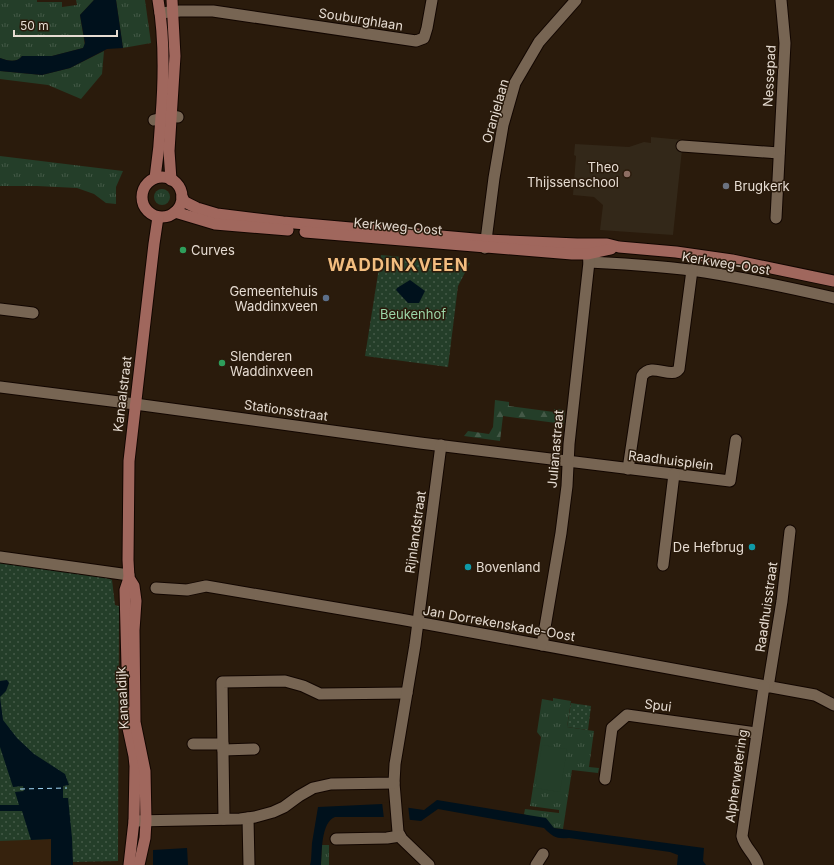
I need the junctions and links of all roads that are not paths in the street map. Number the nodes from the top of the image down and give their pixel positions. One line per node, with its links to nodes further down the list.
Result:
1 (158, 0): 7 (main road)
2 (172, 0): 6 (main road)
3 (432, 0): 6 (street, Souburghlaan)
4 (576, 0): 17 (street, Oranjelaan)
5 (781, 0): 10 (street, Nessepad)
6 (173, 12): 7 (street, Souburghlaan); 8 (main road)
7 (160, 13): 8 (main road)
8 (166, 118): 11 (main road); 12 (main road)
9 (682, 146): 10 (street)
10 (779, 153): 16 (street, Nessepad)
11 (155, 178): 12 (main road); 15 (main road)
12 (171, 180): 13 (main road)
13 (182, 197): 14 (main road); 17 (main road, Kerkweg-Oost)
14 (175, 212): 15 (main road); 17 (main road, Kerkweg-Oost)
15 (158, 217): 26 (main road, Kanaalstraat)
16 (776, 218)
17 (485, 244): 18 (main road, Kerkweg-Oost); 19 (main road, Kerkweg-Oost)
18 (619, 247): 19 (main road, Kerkweg-Oost); 21 (main road, Kerkweg-Oost)
19 (589, 258): 20 (street, Kerkweg-Oost); 29 (street, Julianastraat)
20 (692, 270): 22 (street, Kerkweg-Oost); 30 (street)
21 (834, 281)
22 (834, 298)
23 (0, 309): 24 (street)
24 (33, 313)
25 (0, 387): 26 (street, Stationsstraat)
26 (135, 404): 28 (street, Stationsstraat); 35 (main road, Kanaalstraat)
27 (736, 440): 31 (street, Raadhuisplein)
28 (441, 445): 29 (street, Stationsstraat); 37 (street, Rijnlandstraat)
29 (568, 460): 30 (street, Raadhuisplein); 38 (street, Julianastraat)
30 (628, 469): 31 (street, Raadhuisplein)
31 (674, 474): 34 (street)
32 (790, 531): 39 (street, Raadhuisstraat)
33 (0, 557): 35 (street)
34 (663, 565)
35 (129, 576): 50 (main road, Kanaaldijk); 51 (main road, Kanaaldijk)
36 (156, 588): 37 (street, Jan Dorrekenskade-Oost)
37 (418, 623): 38 (street, Jan Dorrekenskade-Oost); 40 (street, Rijnlandstraat)
38 (542, 645): 39 (street, Jan Dorrekenskade-Oost)
39 (766, 686): 41 (street, Jan Dorrekenskade-Oost); 42 (street, Alpherwetering)
40 (407, 693): 44 (street); 47 (street, Rijnlandstraat)
41 (834, 704)
42 (756, 733): 46 (street, Spui); 60 (street, Alpherwetering)
43 (193, 744): 44 (street)
44 (223, 747): 45 (street); 49 (street)
45 (254, 749)
46 (605, 779)
47 (394, 784): 48 (street); 52 (street, Rijnlandstraat)
48 (248, 818): 49 (street); 57 (street)
49 (224, 819): 51 (street)
50 (134, 821): 51 (street); 55 (main road, Kanaaldijk)
51 (146, 821): 56 (main road, Kanaaldijk)
52 (400, 836): 53 (street); 58 (street)
53 (336, 839)
54 (543, 854): 59 (street)
55 (129, 865)
56 (139, 865)
57 (249, 865)
58 (429, 865)
59 (536, 865)
60 (758, 865)

